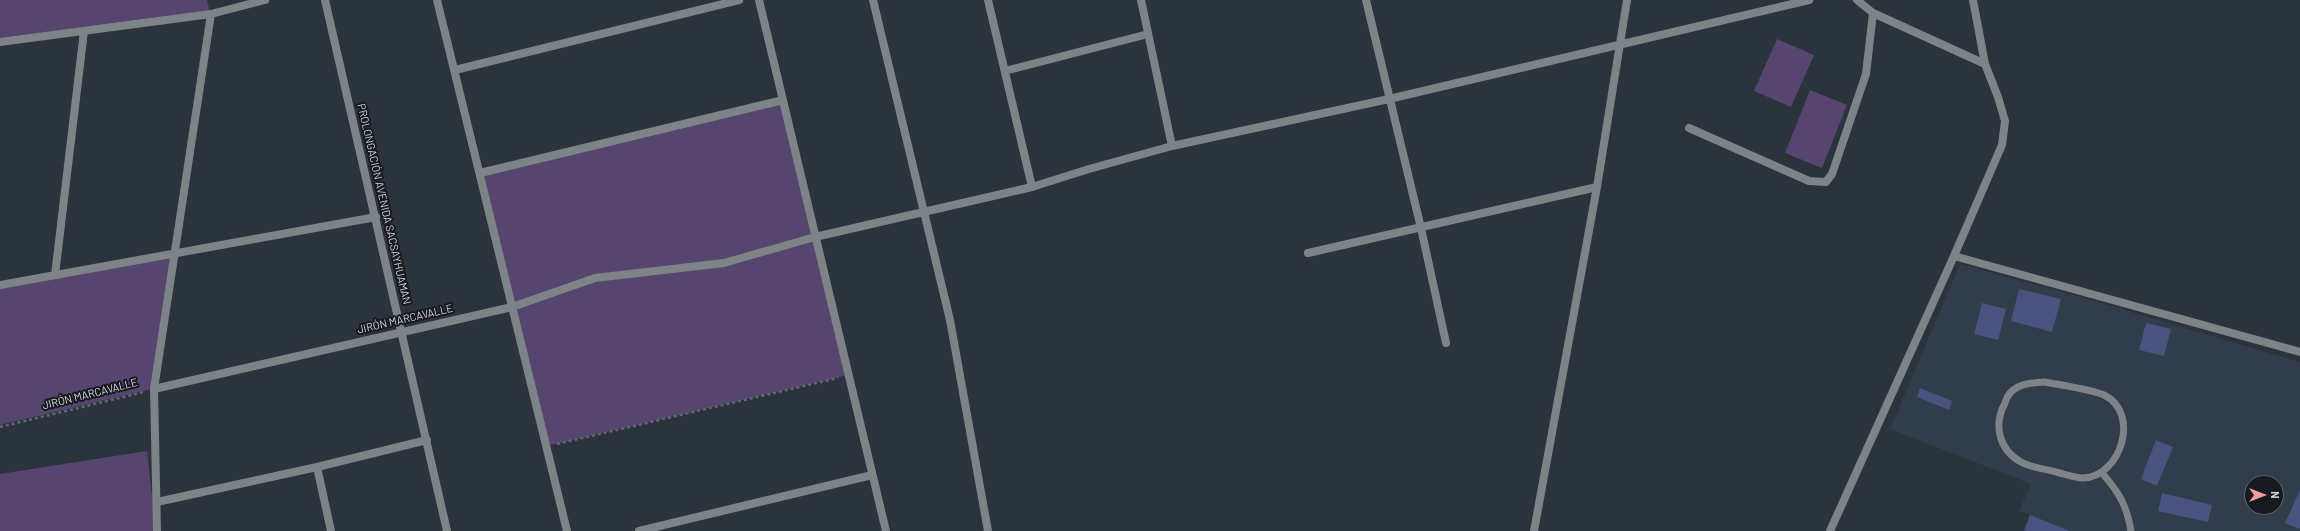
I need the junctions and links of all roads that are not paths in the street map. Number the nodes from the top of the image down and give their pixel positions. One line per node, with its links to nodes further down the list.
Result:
1 (265, 0): 15 (street)
2 (325, 0): 31 (street, PROLONGACIÓN AVENIDA SACSAYHUAMAN)
3 (437, 0): 21 (street)
4 (739, 0): 21 (street)
5 (759, 0): 24 (street)
6 (872, 0): 30 (street)
7 (988, 0): 22 (street)
8 (1141, 0): 17 (street)
9 (1366, 0): 23 (street)
10 (1627, 0): 19 (street)
11 (1809, 0): 19 (street, JIRÓN MARCAVALLE)
12 (1857, 0): 14 (street)
13 (1973, 0): 20 (street)
14 (1873, 12): 20 (street); 25 (street)
15 (211, 14): 16 (street); 35 (street)
16 (84, 31): 18 (street); 37 (street)
17 (1148, 34): 22 (street); 26 (street)
18 (0, 42)
19 (1619, 47): 23 (street, JIRÓN MARCAVALLE); 29 (street)
20 (1985, 64): 36 (street)
21 (455, 70): 27 (street)
22 (1005, 71): 28 (street)
23 (1389, 99): 26 (street, JIRÓN MARCAVALLE); 32 (street)
24 (783, 100): 27 (street); 33 (street)
25 (1689, 128)
26 (1172, 146): 28 (street, JIRÓN MARCAVALLE)
27 (480, 173): 39 (street)
28 (1032, 187): 30 (street, JIRÓN MARCAVALLE)
29 (1597, 187): 32 (street); 56 (street)
30 (925, 213): 33 (street, JIRÓN MARCAVALLE); 55 (street)
31 (376, 218): 35 (street); 40 (street, PROLONGACIÓN AVENIDA SACSAYHUAMAN)
32 (1421, 228): 34 (street); 41 (street)
33 (815, 237): 39 (street, JIRÓN MARCAVALLE); 47 (street)
34 (1308, 253)
35 (174, 254): 37 (street); 43 (street)
36 (1954, 256): 42 (street); 57 (street)
37 (55, 275): 38 (street)
38 (0, 285)
39 (512, 307): 40 (street, JIRÓN MARCAVALLE); 52 (street)
40 (403, 331): 43 (street, JIRÓN MARCAVALLE); 44 (street, PROLONGACIÓN AVENIDA SACSAYHUAMAN)
41 (1446, 343)
42 (2300, 352)
43 (154, 389): 48 (street)
44 (427, 440): 45 (street); 51 (street, PROLONGACIÓN AVENIDA SACSAYHUAMAN)
45 (317, 467): 48 (street); 50 (street)
46 (2102, 473): 46 (lane); 58 (lane)
47 (872, 475): 53 (street); 54 (street)
48 (157, 502): 49 (street)
49 (157, 531)
50 (331, 531)
51 (447, 531)
52 (567, 531)
53 (639, 531)
54 (886, 531)
55 (988, 531)
56 (1534, 531)
57 (1830, 531)
58 (2130, 531)

